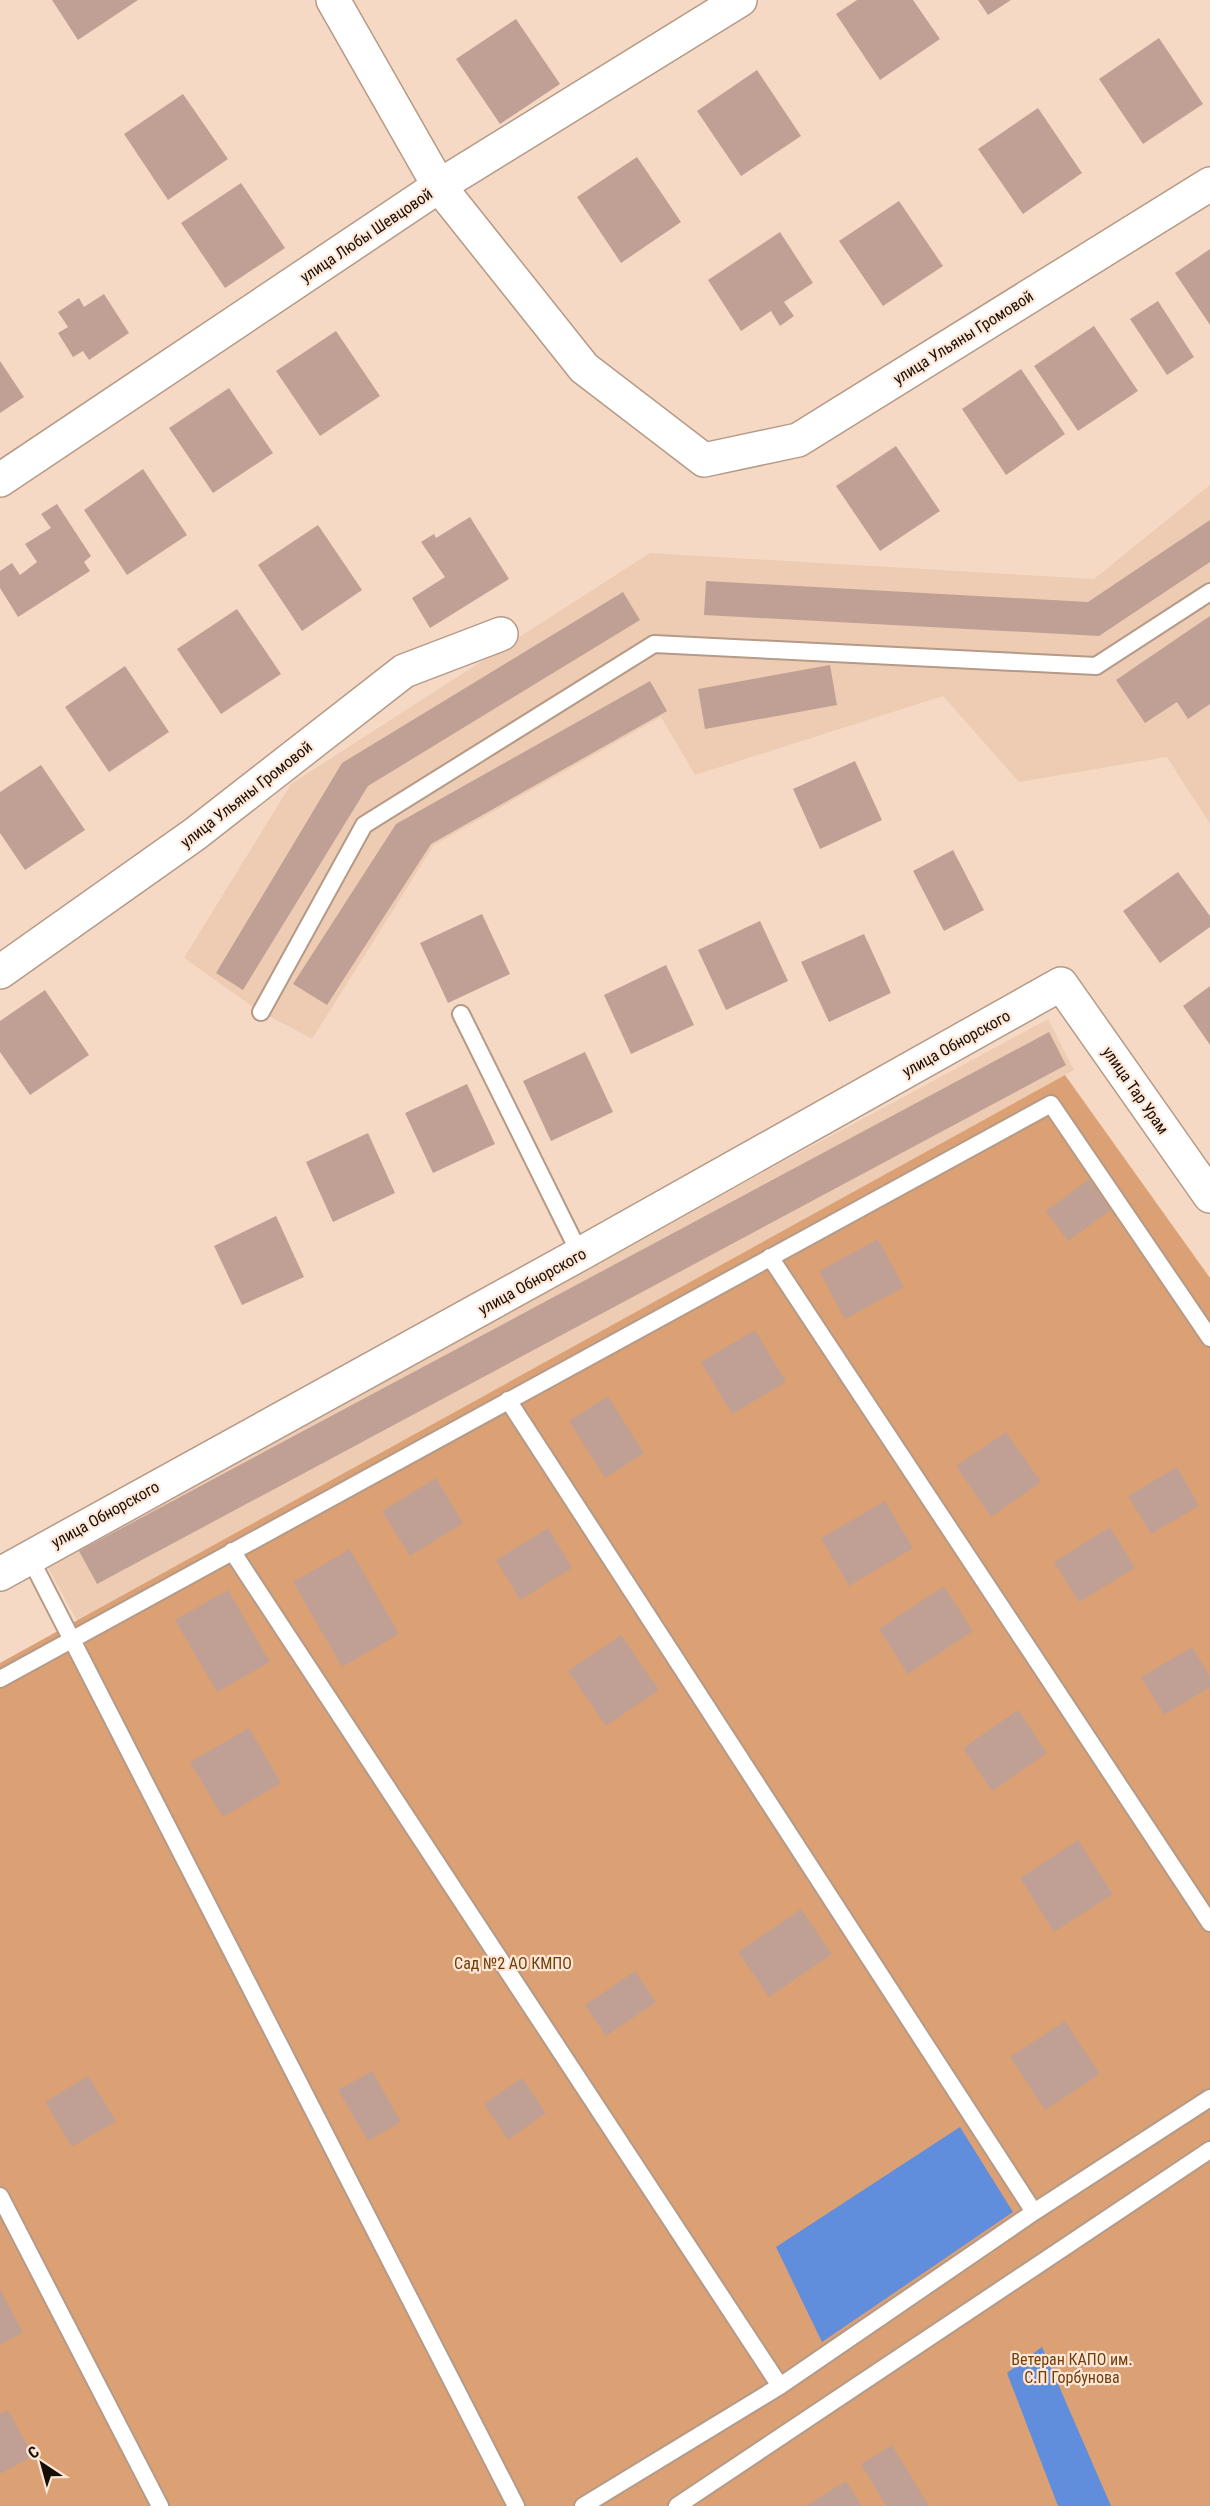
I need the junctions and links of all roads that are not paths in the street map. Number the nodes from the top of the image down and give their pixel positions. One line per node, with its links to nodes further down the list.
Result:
1 (333, 0): 4 (street)
2 (740, 0): 4 (street, улица Любы Шевцовой)
3 (1210, 184): 4 (street, улица Ульяны Громовой)
4 (439, 186): 5 (street, улица Любы Шевцовой)
5 (0, 480)
6 (1210, 592): 10 (lane)
7 (501, 634): 8 (street, улица Ульяны Громовой)
8 (0, 972)
9 (1061, 984): 12 (street, улица Тар Урам); 13 (street, улица Обнорского)
10 (261, 1012)
11 (461, 1014): 13 (lane)
12 (1210, 1196)
13 (580, 1254): 18 (street, улица Обнорского)
14 (770, 1257): 15 (lane); 16 (lane); 22 (lane)
15 (1210, 1338)
16 (508, 1400): 17 (lane); 26 (lane)
17 (232, 1551): 20 (lane); 27 (lane)
18 (29, 1556): 19 (street, улица Обнорского); 20 (lane)
19 (0, 1574)
20 (73, 1638): 21 (lane); 29 (lane)
21 (0, 1679)
22 (1210, 1923)
23 (1210, 2098): 26 (lane)
24 (1210, 2150): 31 (lane)
25 (0, 2196): 28 (lane)
26 (1034, 2212): 27 (lane)
27 (780, 2386): 30 (lane)
28 (160, 2506)
29 (516, 2506)
30 (583, 2506)
31 (677, 2506)

